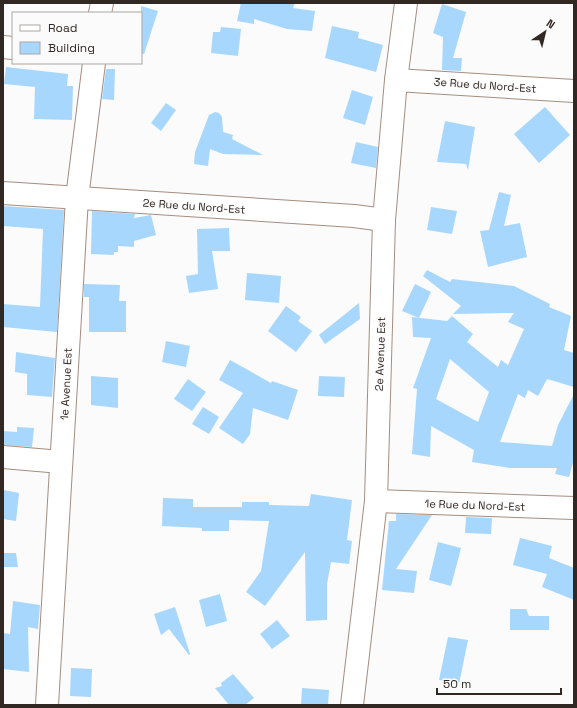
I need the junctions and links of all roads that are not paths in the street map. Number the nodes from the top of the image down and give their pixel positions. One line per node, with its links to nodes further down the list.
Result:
1 (406, 3): 3 (street, 2e Avenue Est)
2 (94, 64): 6 (street, 1e Avenue Est)
3 (396, 80): 4 (street, 3e Rue du Nord-Est); 7 (street, 2e Avenue Est)
4 (574, 91)
5 (3, 193): 6 (street, 2e Rue du Nord-Est)
6 (77, 198): 7 (street, 2e Rue du Nord-Est); 9 (street, 1e Avenue Est)
7 (384, 220): 10 (street, 2e Avenue Est)
8 (3, 457): 9 (street)
9 (61, 462): 12 (street, 1e Avenue Est)
10 (376, 501): 11 (street, 1e Rue du Nord-Est); 13 (street, 2e Avenue Est)
11 (574, 508)
12 (47, 705)
13 (352, 705)

